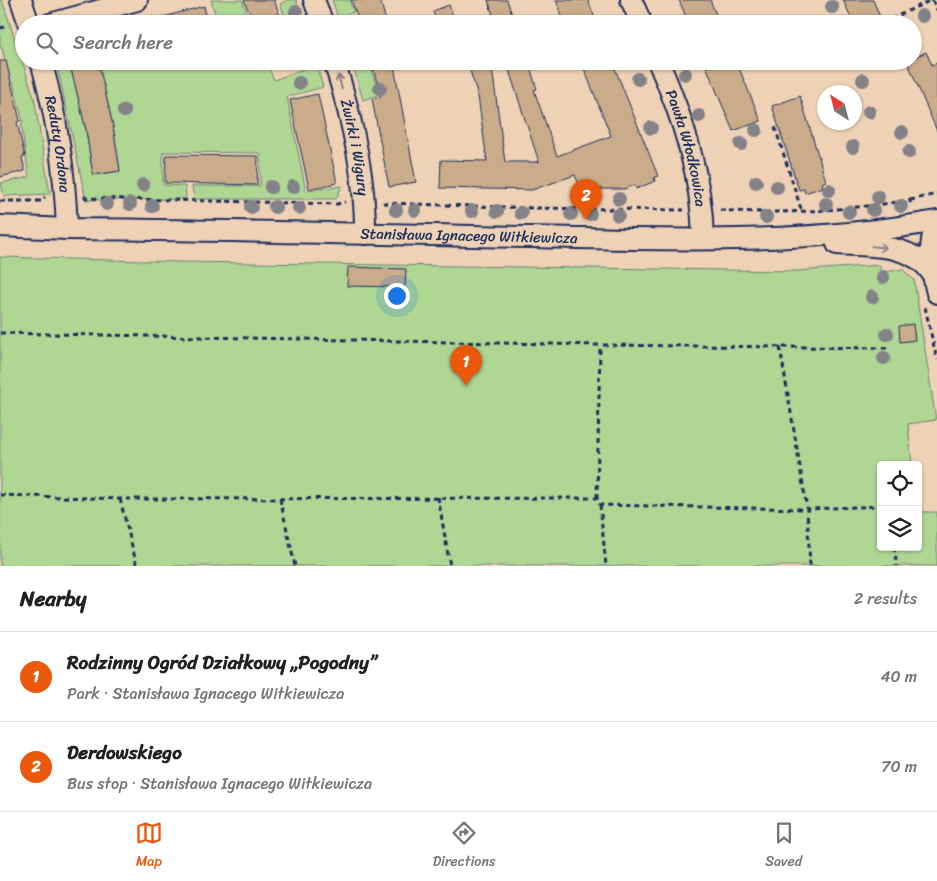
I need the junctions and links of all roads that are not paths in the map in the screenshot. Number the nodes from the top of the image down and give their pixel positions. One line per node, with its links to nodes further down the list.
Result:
1 (21, 0): 5 (street)
2 (137, 0): 6 (street)
3 (314, 0): 7 (street)
4 (631, 0): 8 (street)
5 (26, 15)
6 (83, 15)
7 (320, 15)
8 (638, 15)
9 (43, 70): 14 (street, Reduty Ordona)
10 (336, 70): 15 (street, Żwirki i Wigury, one-way to 10)
11 (662, 70): 17 (street, Pawła Włodkowica)
12 (937, 222): 16 (street, Stanisława Ignacego Witkiewicza); 18 (street)
13 (0, 226): 14 (street, Stanisława Ignacego Witkiewicza)
14 (67, 229): 15 (street, Stanisława Ignacego Witkiewicza)
15 (365, 234): 17 (street, Stanisława Ignacego Witkiewicza)
16 (796, 238): 17 (street, Stanisława Ignacego Witkiewicza); 18 (street, one-way to 18)
17 (703, 239)
18 (932, 273): 19 (street)
19 (937, 293)

